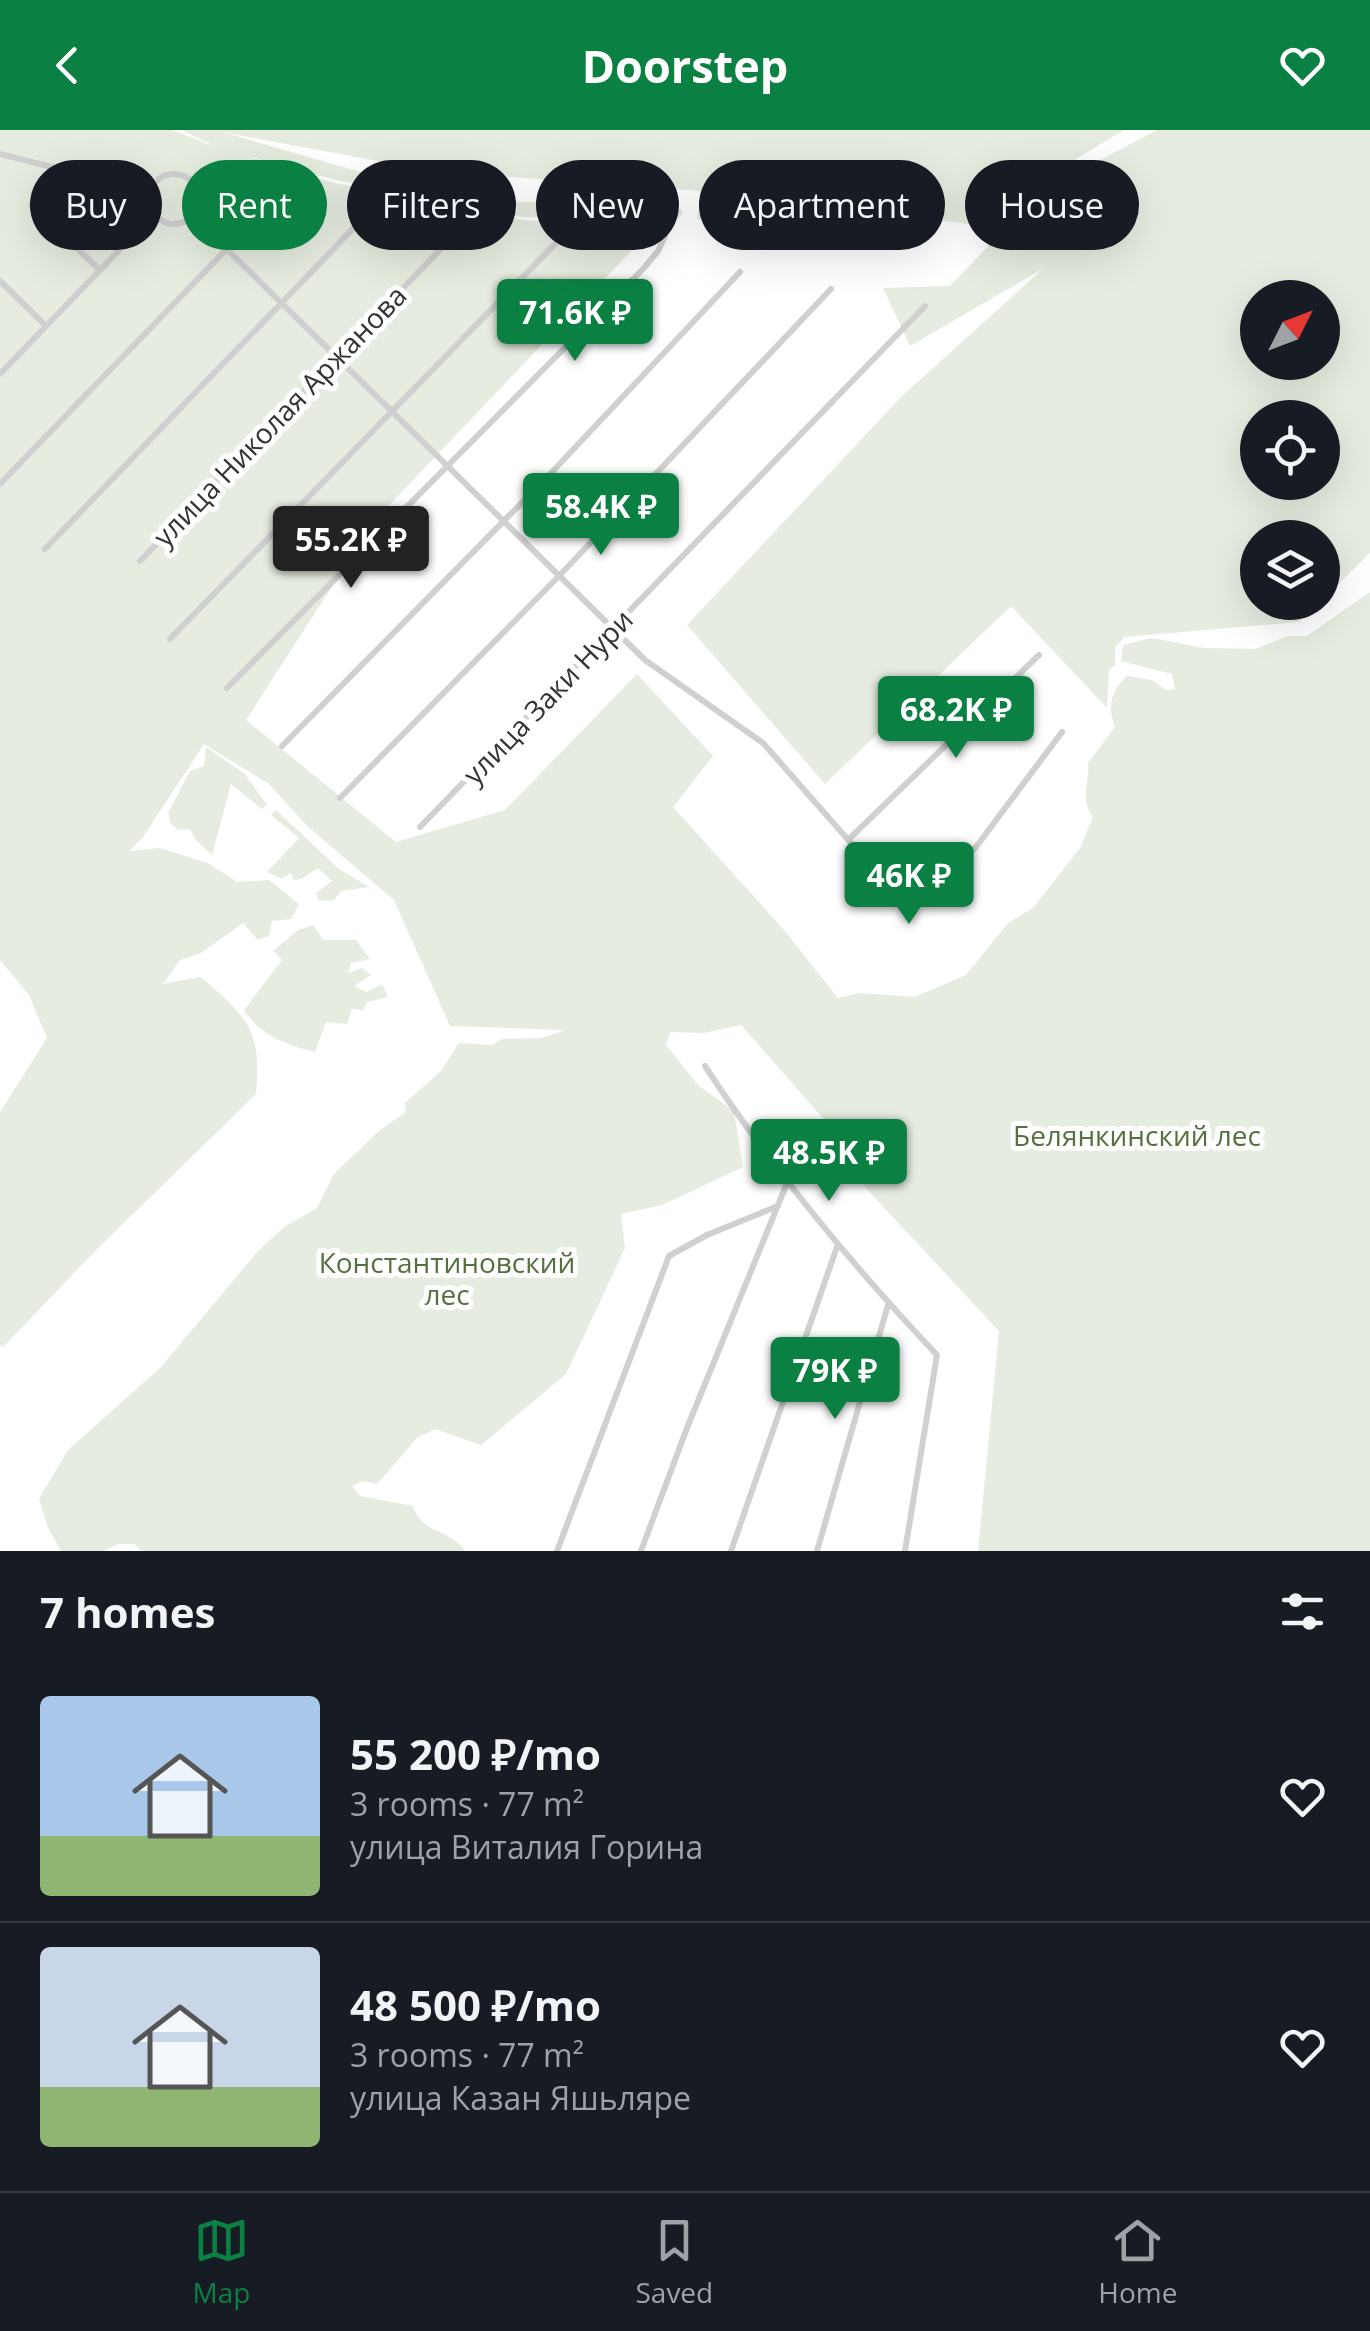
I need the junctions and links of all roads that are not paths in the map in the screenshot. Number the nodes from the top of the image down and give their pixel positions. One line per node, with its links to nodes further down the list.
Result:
1 (0, 154): 2 (street)
2 (30, 162)
3 (347, 235): 14 (street)
4 (79, 250): 10 (street)
5 (119, 250): 10 (street)
6 (227, 250): 14 (street); 21 (street)
7 (440, 250): 17 (street, улица Николая Аржанова)
8 (549, 250): 19 (street)
9 (656, 250): 20 (street)
10 (100, 270): 16 (street)
11 (740, 272): 22 (street)
12 (0, 281): 16 (street)
13 (831, 289): 25 (street)
14 (282, 304): 17 (street); 23 (street)
15 (925, 306): 26 (street, улица Заки Нури)
16 (46, 326): 18 (street)
17 (336, 357): 19 (street); 24 (street, улица Николая Аржанова)
18 (0, 374)
19 (392, 412): 20 (street); 27 (street)
20 (449, 468): 22 (street); 29 (street)
21 (0, 484)
22 (504, 522): 25 (street); 31 (street)
23 (45, 549)
24 (140, 561)
25 (559, 576): 26 (street); 32 (street)
26 (614, 630): 33 (street, улица Заки Нури); 34 (street)
27 (170, 639)
28 (1039, 656): 34 (street)
29 (227, 688)
30 (1062, 732): 34 (street)
31 (282, 746)
32 (340, 798)
33 (420, 828)
34 (848, 840)
35 (705, 1066): 36 (street)
36 (787, 1182): 37 (street); 38 (street)
37 (778, 1206): 40 (street); 41 (street)
38 (838, 1244): 39 (street); 42 (street)
39 (888, 1304): 43 (street); 44 (street)
40 (557, 1551)
41 (642, 1551)
42 (731, 1551)
43 (817, 1551)
44 (904, 1551)

